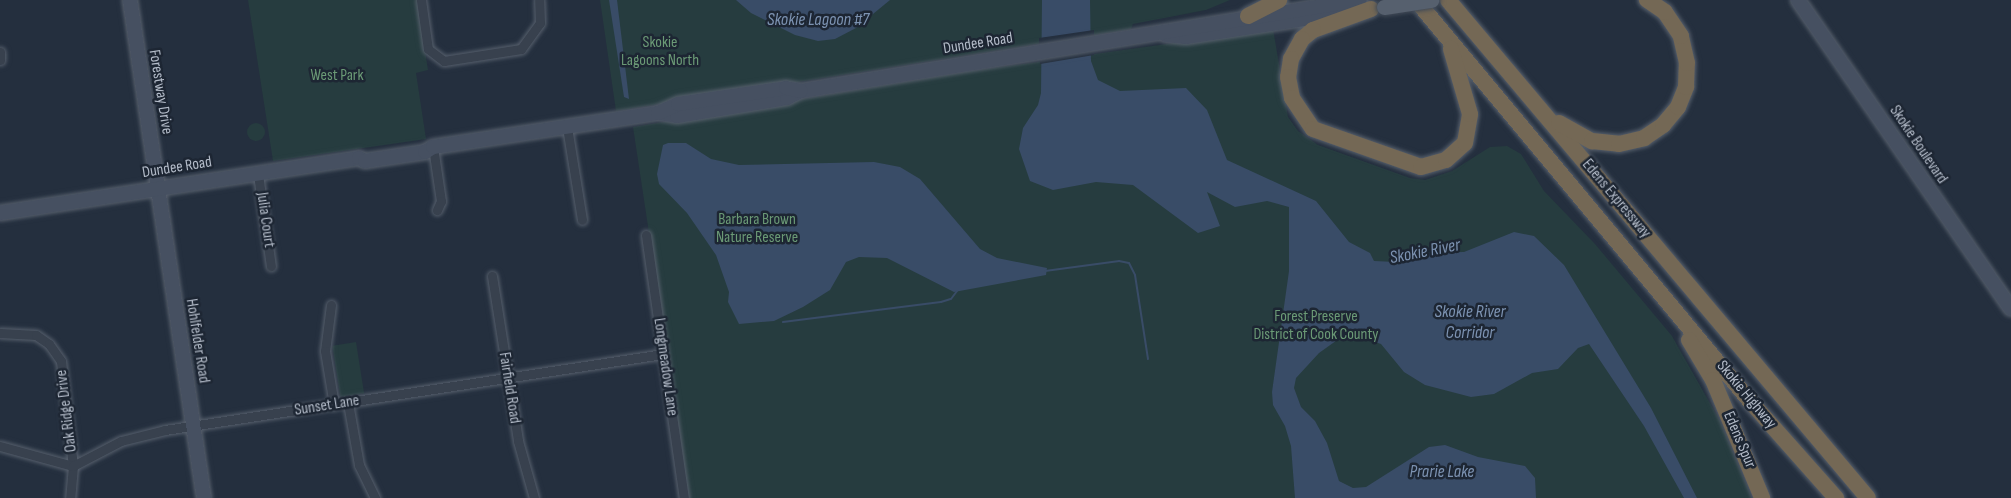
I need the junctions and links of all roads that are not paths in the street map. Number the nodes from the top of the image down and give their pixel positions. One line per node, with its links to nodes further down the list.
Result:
1 (130, 0): 20 (main road, Forestway Drive)
2 (421, 0): 3 (street)
3 (539, 0)
4 (1280, 0): 11 (highway)
5 (1416, 0): 12 (highway, Edens Expressway)
6 (1431, 0): 10 (main road, Dundee Road, bridge)
7 (1448, 0): 16 (highway, Edens Expressway)
8 (1647, 0): 16 (highway)
9 (1798, 0): 29 (main road, Skokie Boulevard)
10 (1372, 5): 11 (main road, Dundee Road); 12 (highway); 13 (main road, Dundee Road)
11 (1248, 16): 13 (main road, Dundee Road)
12 (1445, 34): 27 (highway, Edens Expressway)
13 (1161, 35): 17 (main road, Dundee Road)
14 (0, 52): 15 (street)
15 (0, 60)
16 (1543, 111): 33 (highway, Edens Expressway)
17 (567, 127): 18 (main road, Dundee Road); 23 (street)
18 (433, 147): 19 (main road, Dundee Road); 21 (street)
19 (258, 174): 20 (main road, Dundee Road); 25 (street, Julia Court)
20 (158, 189): 22 (main road, Dundee Road); 36 (main road, Hohlfelder Road)
21 (437, 210)
22 (0, 213)
23 (582, 219)
24 (646, 235): 31 (street, Longmeadow Lane)
25 (271, 266)
26 (492, 276): 32 (street, Fairfield Road)
27 (1659, 290): 44 (highway, Edens Spur); 45 (highway, Skokie Highway)
28 (331, 305): 35 (street)
29 (2011, 309)
30 (0, 333): 38 (street, Oak Ridge Drive)
31 (663, 354): 32 (street, Sunset Lane); 43 (street, Longmeadow Lane)
32 (508, 376): 34 (street, Sunset Lane); 42 (street, Fairfield Road)
33 (1783, 399): 46 (highway, Skokie Highway); 47 (highway)
34 (348, 403): 35 (street, Sunset Lane); 41 (street)
35 (334, 405): 36 (street, Sunset Lane)
36 (194, 427): 38 (street, Sunset Lane); 40 (main road, Hohlfelder Road)
37 (0, 447): 38 (street)
38 (73, 466): 39 (street, Oak Ridge Drive)
39 (70, 498)
40 (204, 498)
41 (375, 498)
42 (534, 498)
43 (684, 498)
44 (1762, 498)
45 (1836, 498)
46 (1868, 498)
47 (1880, 498)

